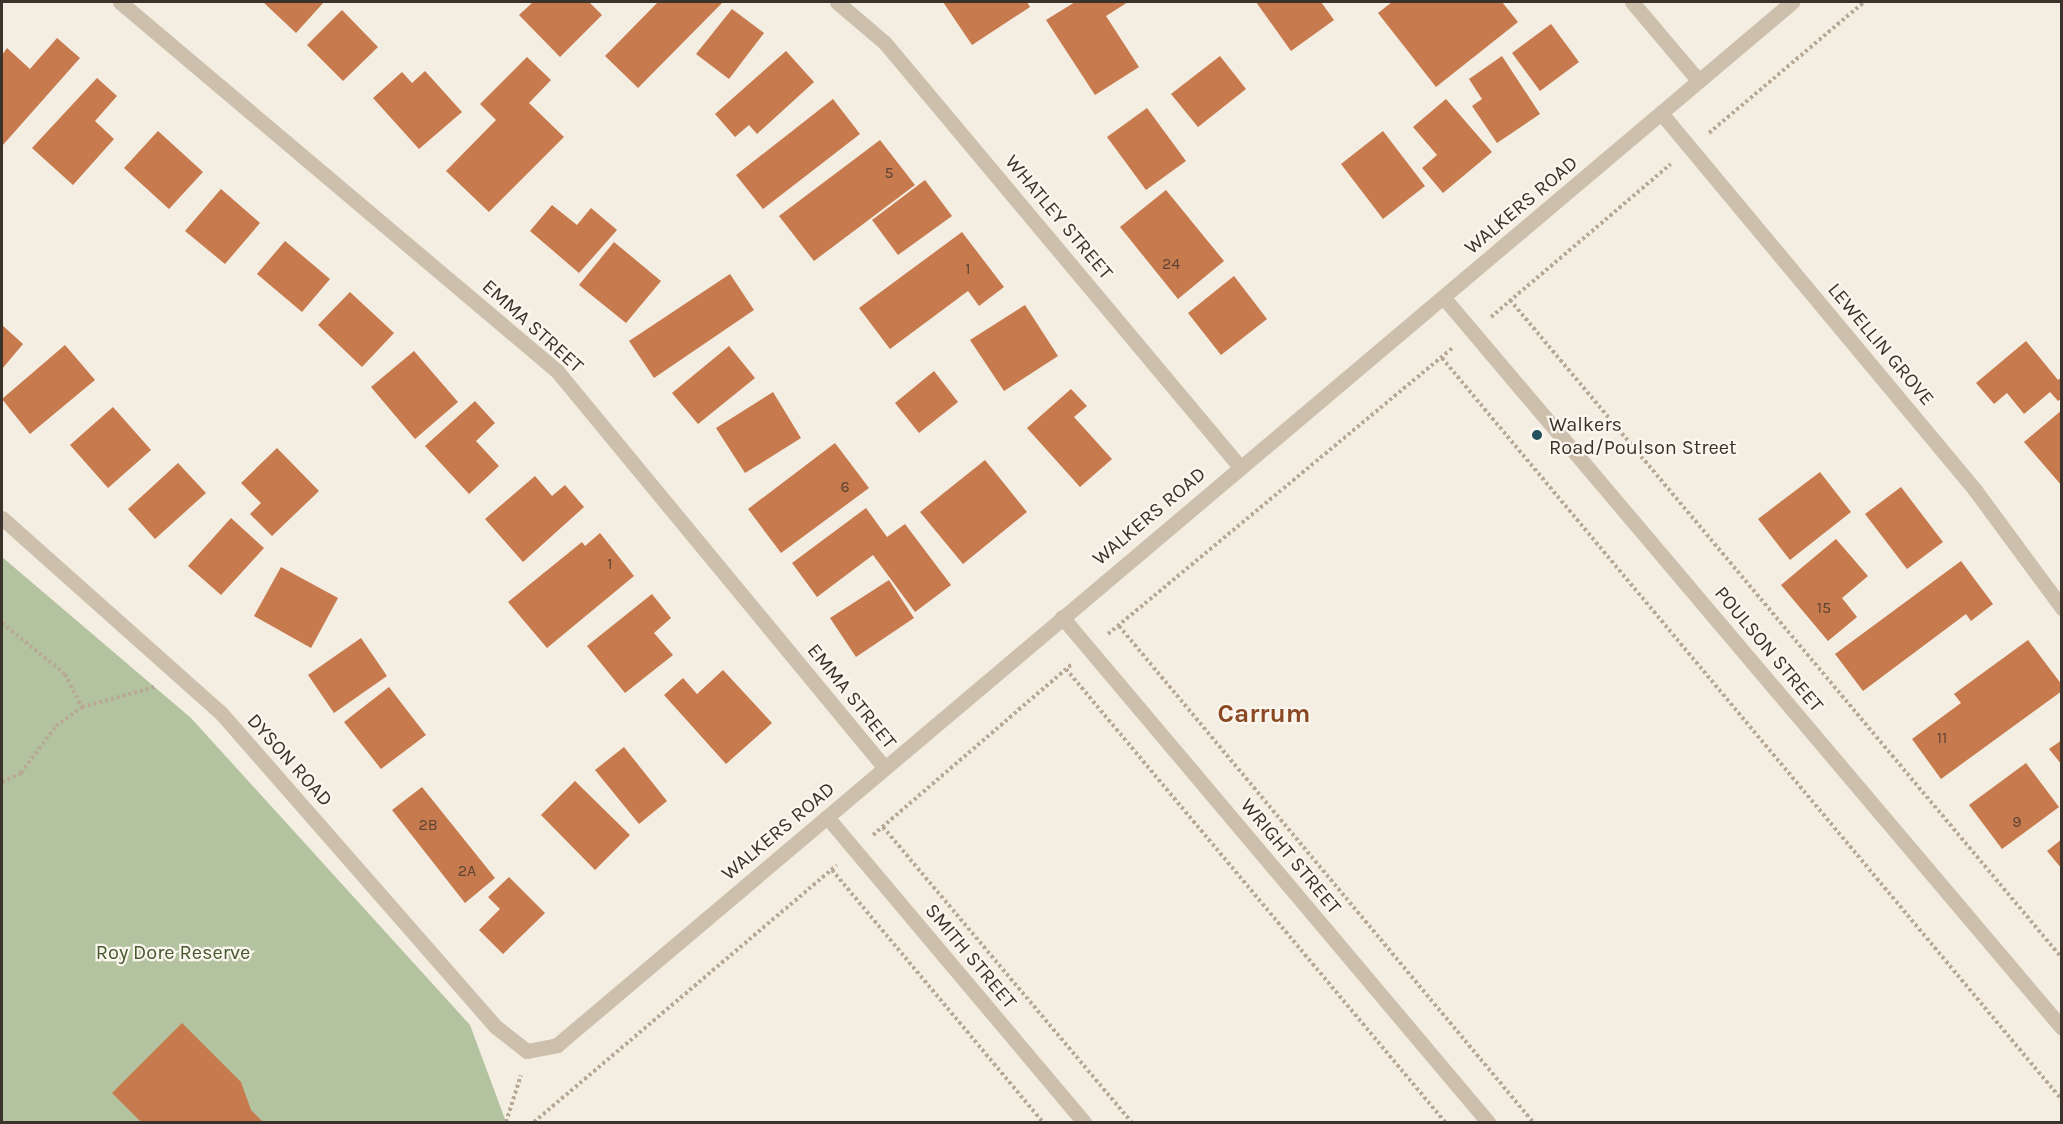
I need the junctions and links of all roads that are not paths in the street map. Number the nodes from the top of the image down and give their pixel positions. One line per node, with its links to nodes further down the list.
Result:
1 (120, 2): 12 (street, EMMA STREET)
2 (837, 2): 8 (street, WHATLEY STREET)
3 (1632, 2): 5 (street)
4 (1792, 2): 5 (street, WALKERS ROAD)
5 (1698, 80): 6 (street, WALKERS ROAD)
6 (1661, 113): 7 (street, WALKERS ROAD); 10 (street, LEWELLIN GROVE)
7 (1444, 298): 8 (street, WALKERS ROAD); 14 (street, POULSON STREET)
8 (1240, 467): 11 (street, WALKERS ROAD)
9 (2, 518): 15 (street, DYSON ROAD)
10 (2061, 608)
11 (1062, 617): 12 (street, WALKERS ROAD); 17 (street, WRIGHT STREET)
12 (884, 767): 13 (street, WALKERS ROAD)
13 (827, 817): 15 (street, WALKERS ROAD); 16 (street, SMITH STREET)
14 (2061, 1028)
15 (527, 1051)
16 (1084, 1122)
17 (1488, 1122)

